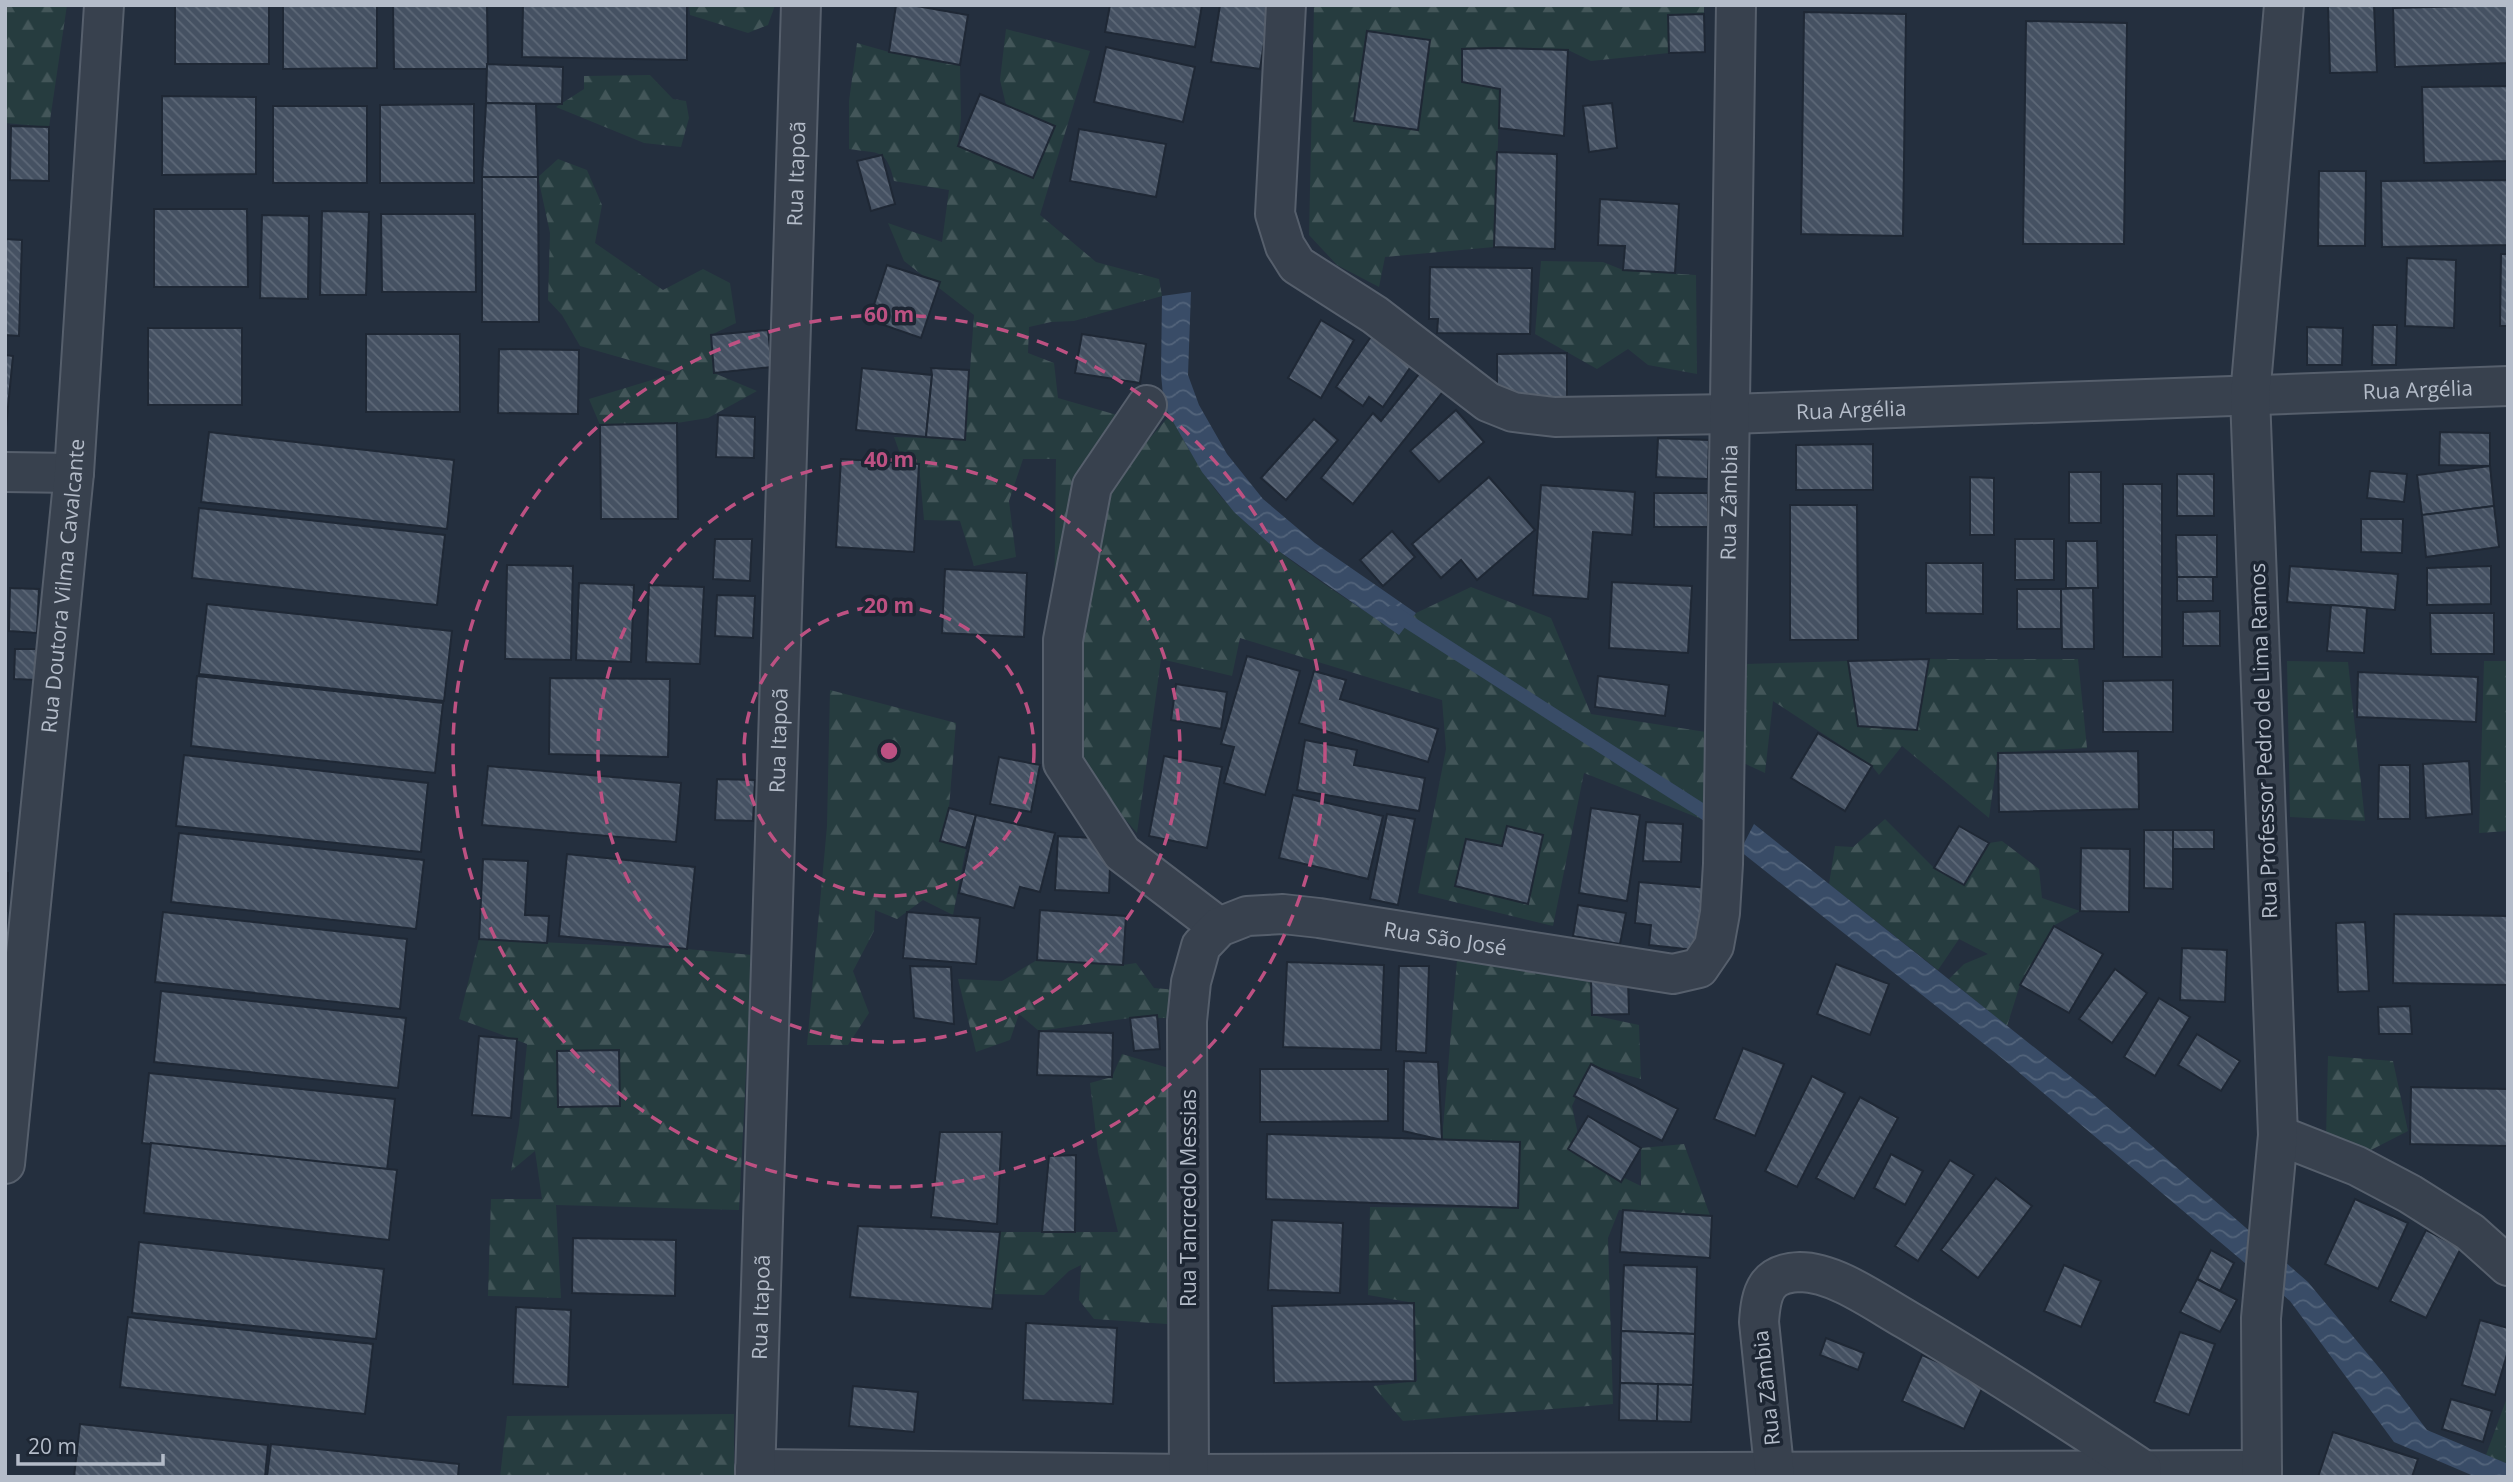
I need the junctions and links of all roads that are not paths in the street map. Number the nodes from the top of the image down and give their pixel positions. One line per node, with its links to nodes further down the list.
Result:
1 (104, 5): 11 (street, Rua Doutora Vilma Cavalcante)
2 (801, 5): 18 (street, Rua Itapoã)
3 (1286, 5): 9 (street, Rua Argélia)
4 (1736, 5): 9 (street, Rua Zâmbia)
5 (2284, 5): 7 (street, Rua Professor Pedro de Lima Ramos)
6 (2508, 386): 7 (street, Rua Argélia)
7 (2250, 396): 9 (street, Rua Argélia); 14 (street, Rua Professor Pedro de Lima Ramos)
8 (1147, 405): 12 (street)
9 (1730, 414): 13 (street, Rua Zâmbia)
10 (5, 472): 11 (street)
11 (74, 473): 15 (street, Rua Doutora Vilma Cavalcante)
12 (1219, 927): 13 (street, Rua São José); 21 (street, Rua Tancredo Messias)
13 (1673, 974)
14 (2278, 1135): 16 (street); 19 (street, Rua Professor Pedro de Lima Ramos)
15 (5, 1164)
16 (2508, 1266)
17 (2142, 1469): 19 (street); 20 (street); 20 (street, Rua Zâmbia)
18 (755, 1473): 21 (street)
19 (2262, 1473)
20 (1775, 1474): 21 (street)
21 (1189, 1476)

